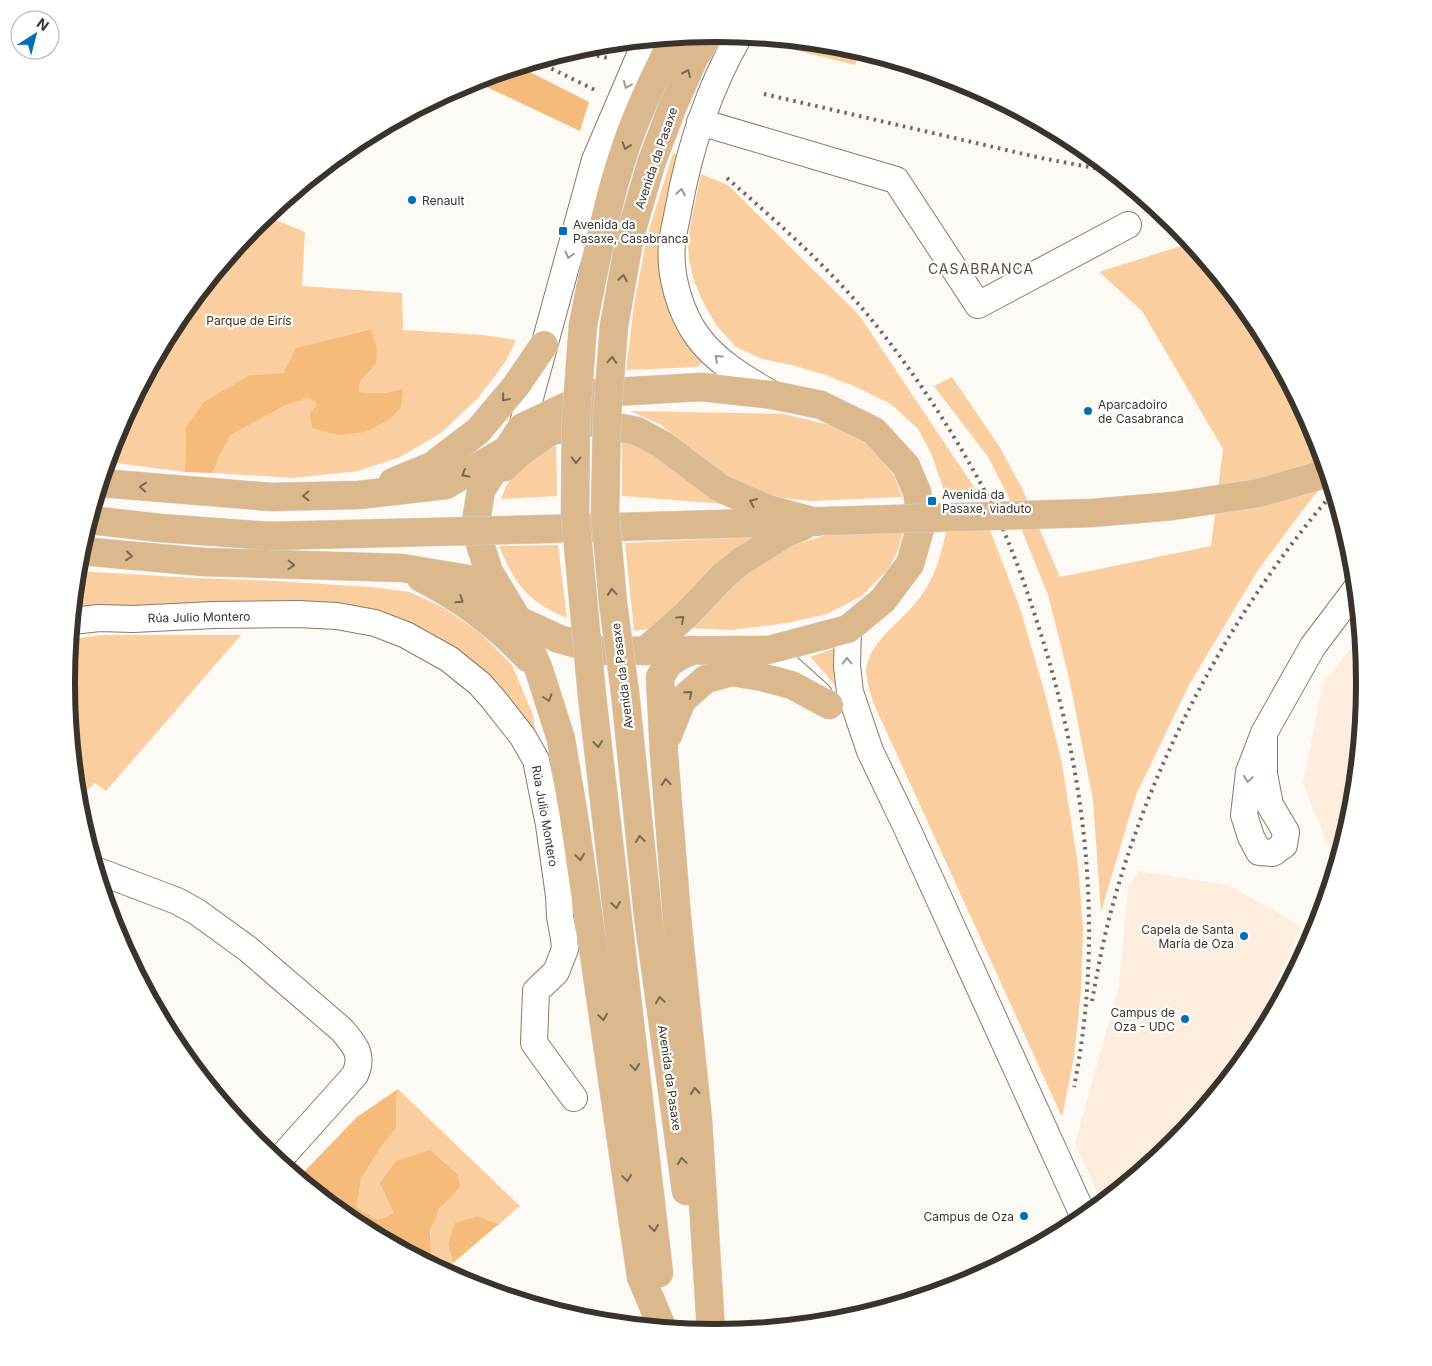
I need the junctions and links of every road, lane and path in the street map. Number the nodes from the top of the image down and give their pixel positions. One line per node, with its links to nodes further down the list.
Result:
1 (704, 43): 38 (main road, Avenida da Pasaxe, one-way to 1, bridge)
2 (735, 43): 5 (street)
3 (671, 44): 37 (main road, one-way to 37, bridge)
4 (643, 47): 7 (street, one-way to 7)
5 (700, 122): 6 (street); 8 (street, one-way to 5)
6 (1128, 225)
7 (544, 345): 9 (street); 14 (main road, one-way to 14)
8 (773, 395): 9 (main road); 23 (main road)
9 (522, 427): 10 (main road)
10 (507, 450): 13 (main road); 14 (main road, one-way to 14)
11 (1322, 475): 16 (main road, bridge)
12 (107, 483): 14 (main road, one-way to 12)
13 (481, 490): 16 (main road, one-way to 13); 19 (main road)
14 (359, 495)
15 (96, 521): 16 (main road, bridge)
16 (816, 522): 26 (main road, one-way to 16)
17 (89, 552): 18 (main road, one-way to 18)
18 (402, 568): 19 (main road); 27 (main road, one-way to 27)
19 (502, 596): 21 (main road)
20 (1351, 596): 29 (street)
21 (518, 620): 26 (main road); 27 (main road)
22 (79, 621): 33 (street, Rúa Julio Montero)
23 (848, 629): 25 (main road); 30 (street, one-way to 23)
24 (693, 650): 25 (main road); 26 (main road); 31 (main road)
25 (769, 650): 28 (street)
26 (645, 651)
27 (539, 670): 36 (main road, one-way to 36)
28 (829, 705): 30 (street); 31 (main road, one-way to 28)
29 (1264, 733)
30 (870, 752): 35 (street)
31 (664, 754): 39 (main road, one-way to 31)
32 (104, 873): 34 (street)
33 (574, 1098)
34 (283, 1155)
35 (1081, 1210)
36 (661, 1321)
37 (663, 1321)
38 (704, 1323)
39 (710, 1324)

